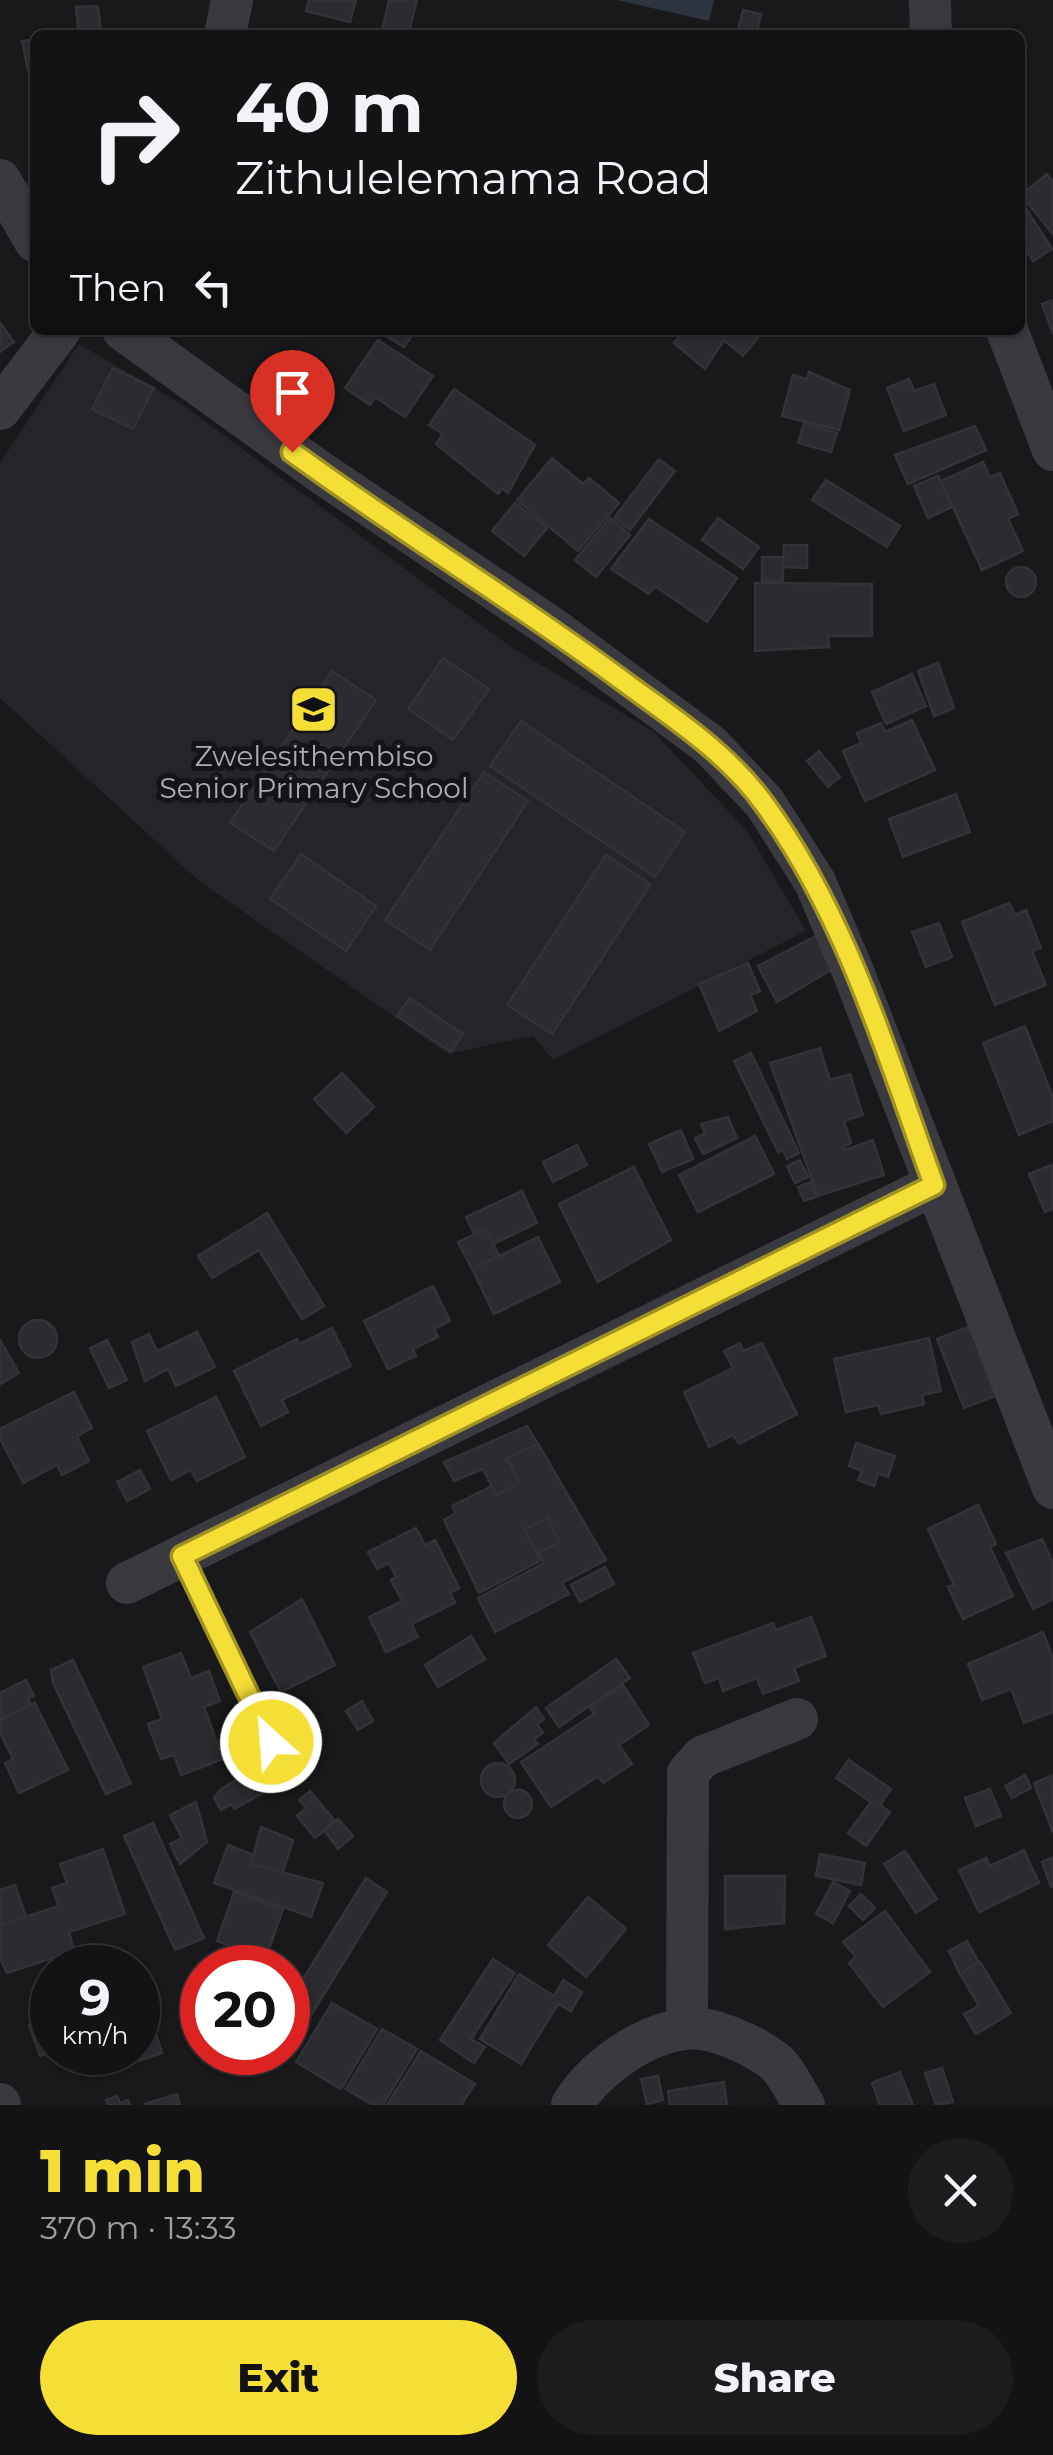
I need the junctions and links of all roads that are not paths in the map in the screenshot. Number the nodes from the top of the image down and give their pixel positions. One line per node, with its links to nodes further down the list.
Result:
1 (232, 0): 3 (street)
2 (930, 0): 4 (street)
3 (226, 30)
4 (931, 30)
5 (0, 180): 6 (street)
6 (30, 232)
7 (56, 335): 10 (street)
8 (130, 335): 12 (street)
9 (1010, 335): 11 (street)
10 (0, 408)
11 (1053, 450)
12 (934, 1185): 13 (street); 14 (street)
13 (1053, 1488)
14 (182, 1556): 15 (street); 17 (lane)
15 (127, 1584)
16 (798, 1719): 18 (street)
17 (271, 1742)
18 (687, 2028): 19 (street); 20 (street)
19 (572, 2105)
20 (804, 2105)

